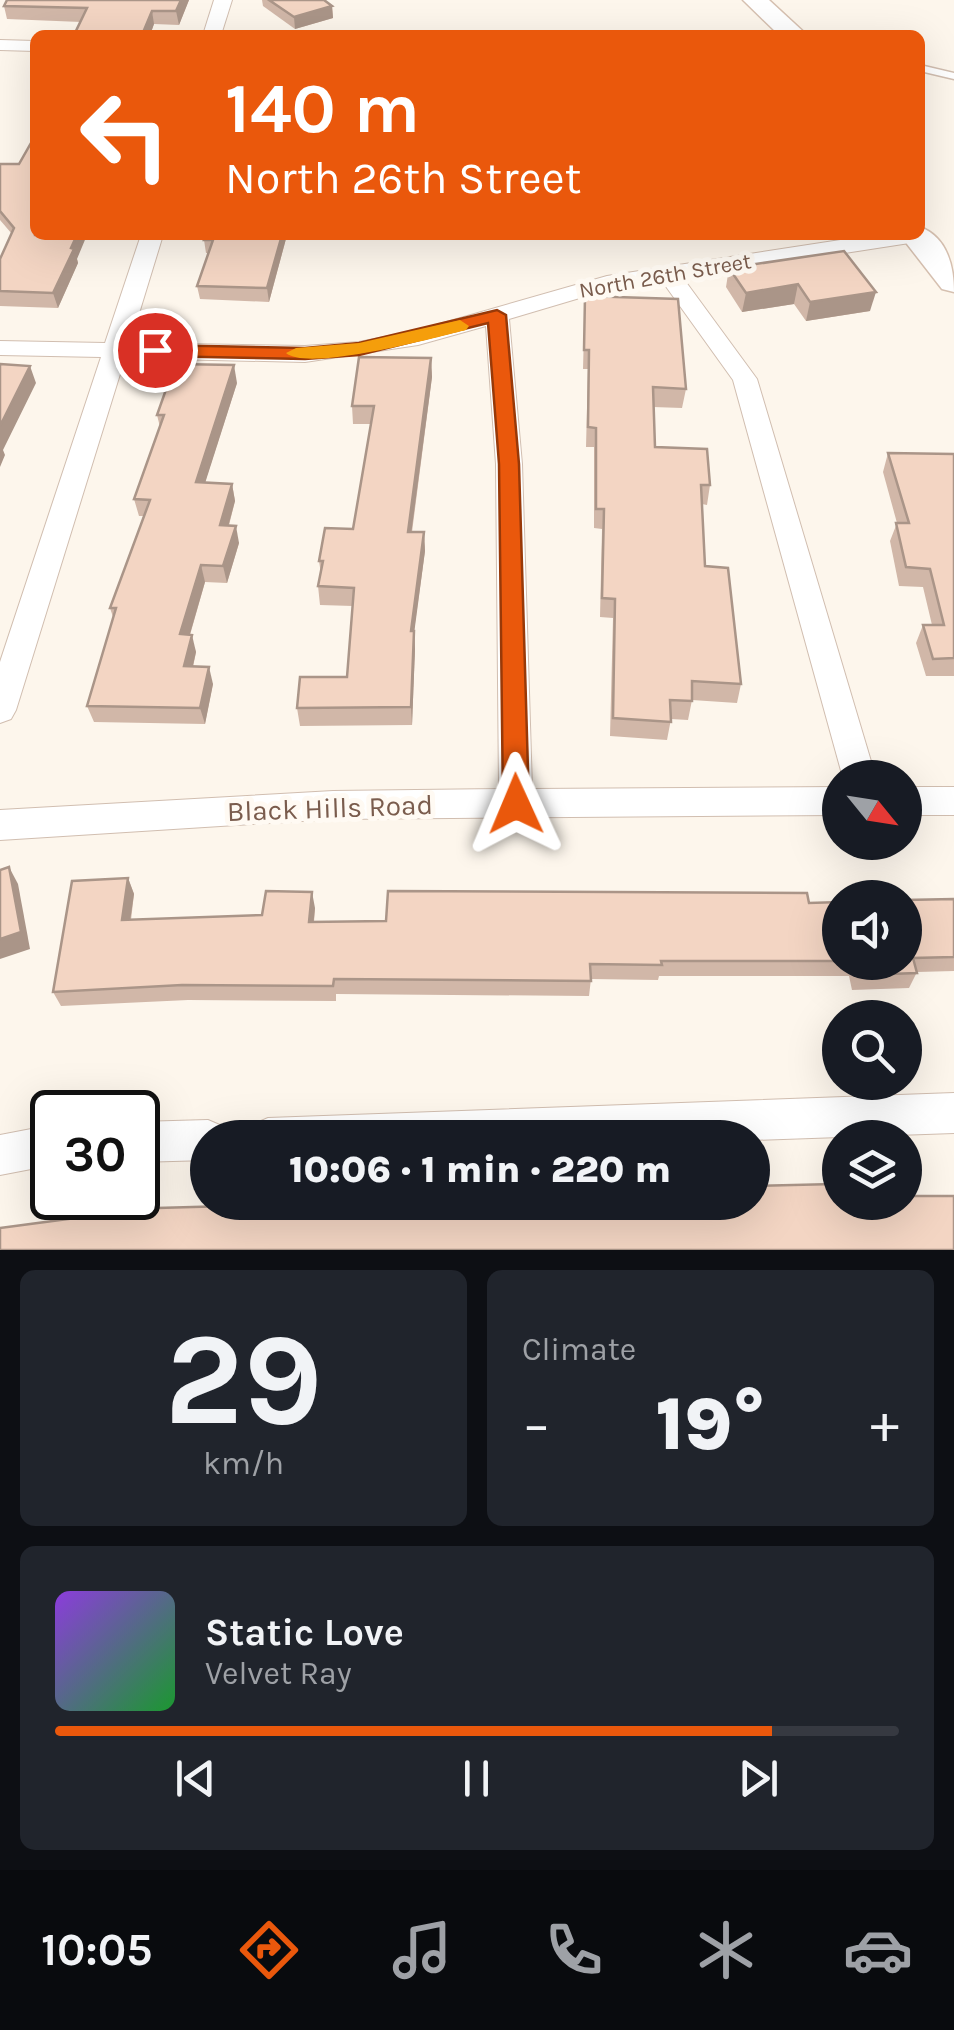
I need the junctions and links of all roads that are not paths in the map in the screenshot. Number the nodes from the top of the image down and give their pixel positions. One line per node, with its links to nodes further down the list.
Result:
1 (223, 0): 3 (street)
2 (755, 0): 4 (street)
3 (214, 30)
4 (788, 30)
5 (0, 46): 6 (street)
6 (30, 46)
7 (925, 71): 8 (lane)
8 (954, 76)
9 (151, 240): 16 (street)
10 (883, 240): 12 (street, North 26th Street)
11 (920, 240): 13 (street)
12 (668, 273): 14 (street, North 26th Street); 18 (street)
13 (954, 282)
14 (497, 315): 16 (street, North 26th Street); 22 (street)
15 (0, 348): 16 (street, North 26th Street)
16 (118, 350): 17 (street)
17 (0, 710)
18 (855, 760)
19 (922, 801): 20 (street)
20 (954, 801)
21 (822, 802): 22 (street, Black Hills Road)
22 (516, 804): 23 (street, Black Hills Road)
23 (0, 825)
24 (954, 1113): 25 (street)
25 (762, 1120)
26 (160, 1141): 27 (street)
27 (190, 1141)
28 (30, 1149): 29 (street)
29 (0, 1155)

